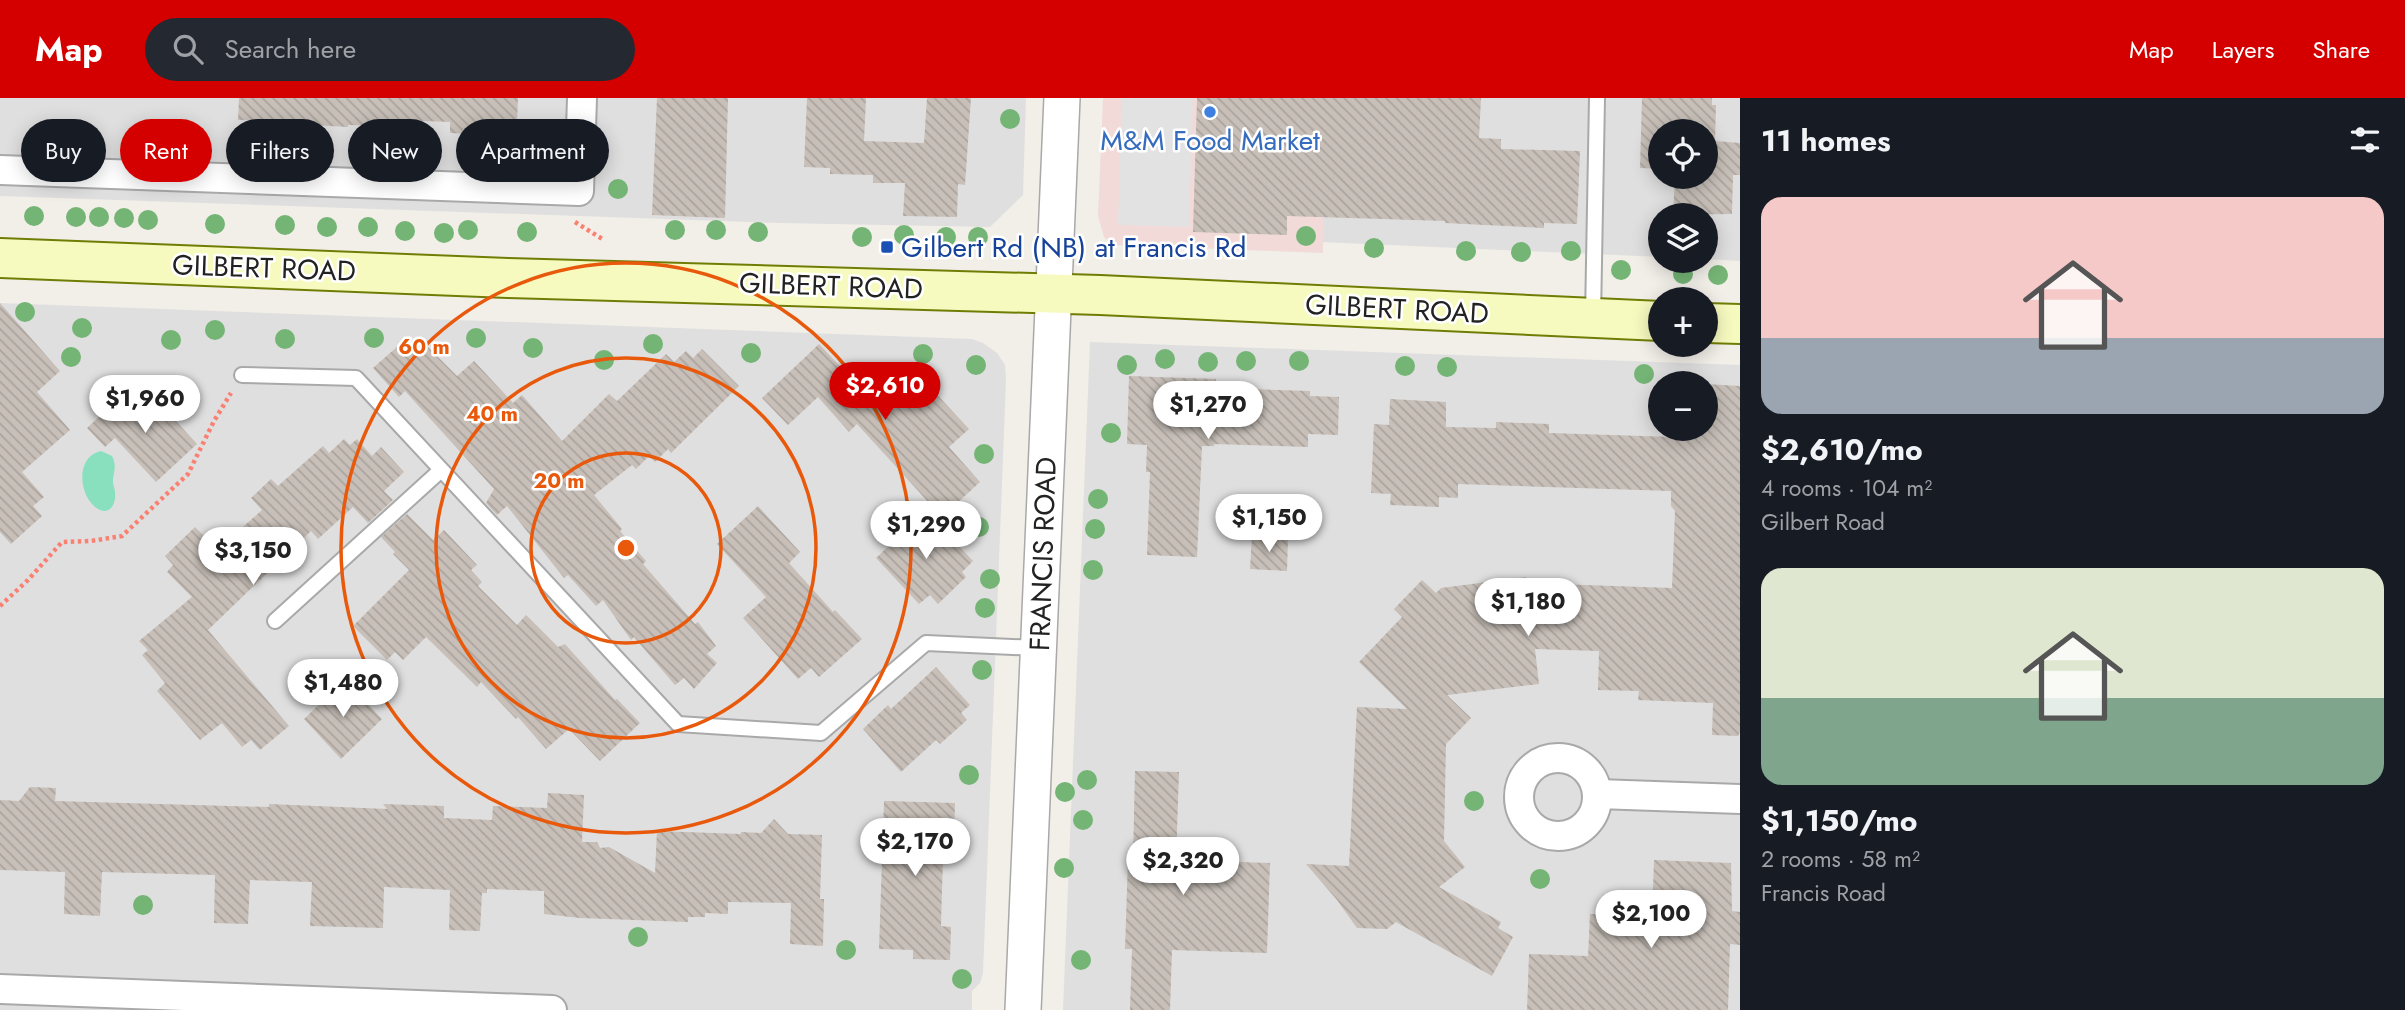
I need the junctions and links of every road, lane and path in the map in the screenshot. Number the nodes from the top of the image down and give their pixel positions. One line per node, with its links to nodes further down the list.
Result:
1 (582, 98): 4 (street)
2 (1062, 98): 8 (street, FRANCIS ROAD)
3 (1597, 98): 9 (lane)
4 (0, 170)
5 (571, 220): 6 (path)
6 (604, 240)
7 (0, 258): 8 (main road, GILBERT ROAD)
8 (1054, 293): 9 (main road, GILBERT ROAD); 17 (street, FRANCIS ROAD)
9 (1593, 318): 10 (main road, GILBERT ROAD)
10 (1648, 320)
11 (1718, 323): 12 (main road)
12 (1740, 324)
13 (242, 375): 14 (lane); 15 (path)
14 (441, 470): 16 (lane); 17 (lane)
15 (0, 606)
16 (275, 621)
17 (1039, 648): 22 (street, FRANCIS ROAD)
18 (1598, 794): 19 (street)
19 (1740, 799)
20 (0, 989): 21 (street)
21 (552, 1010)
22 (1023, 1010)

